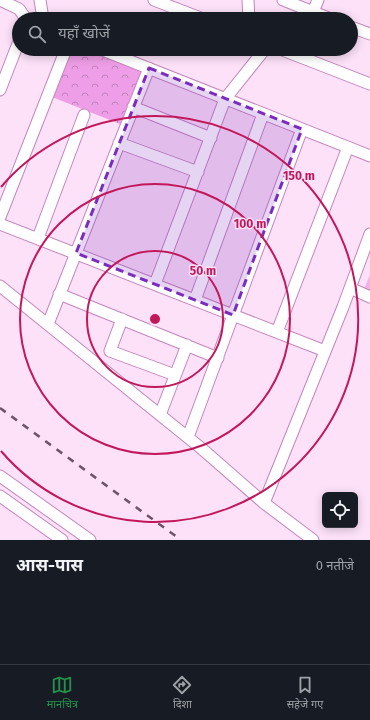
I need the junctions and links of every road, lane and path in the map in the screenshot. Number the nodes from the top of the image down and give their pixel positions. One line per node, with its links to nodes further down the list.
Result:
1 (0, 0): 7 (street)
2 (40, 0): 8 (street)
3 (154, 0): 9 (street)
4 (248, 0): 10 (street)
5 (283, 0): 11 (street)
6 (318, 0): 11 (street)
7 (21, 12)
8 (42, 12)
9 (185, 12)
10 (249, 12)
11 (314, 12)
12 (358, 29): 13 (street)
13 (369, 32)
14 (13, 56): 21 (street)
15 (63, 56): 32 (street)
16 (118, 56): 19 (street)
17 (259, 56): 22 (street)
18 (298, 56): 20 (street)
19 (149, 68): 22 (street); 23 (street)
20 (370, 84)
21 (0, 90)
22 (225, 99): 24 (street); 27 (street)
23 (134, 107): 27 (street); 28 (street)
24 (263, 114): 26 (street); 42 (street)
25 (84, 115): 35 (street)
26 (302, 129): 29 (street); 43 (street)
27 (211, 138): 31 (street)
28 (119, 143): 31 (street); 36 (street)
29 (348, 147): 30 (street); 46 (street)
30 (370, 156)
31 (198, 172): 37 (street)
32 (0, 217)
33 (0, 224): 35 (street)
34 (370, 234): 39 (street)
35 (38, 238): 36 (street)
36 (76, 253): 37 (street); 40 (street)
37 (155, 284): 42 (street)
38 (0, 286): 45 (street)
39 (350, 288): 41 (street); 48 (street)
40 (60, 294): 44 (street); 45 (street)
41 (370, 297)
42 (195, 300): 43 (street)
43 (233, 315): 46 (street); 49 (street)
44 (122, 319): 47 (street); 50 (street)
45 (48, 324): 51 (street)
46 (277, 332): 48 (street)
47 (187, 345): 49 (street); 50 (street)
48 (325, 351): 55 (street)
49 (218, 358): 52 (street)
50 (175, 375): 51 (street)
51 (160, 415): 52 (street)
52 (188, 437): 55 (street)
53 (0, 476): 57 (street)
54 (0, 496): 56 (street)
55 (264, 503): 58 (street)
56 (62, 540)
57 (90, 540)
58 (314, 540)

